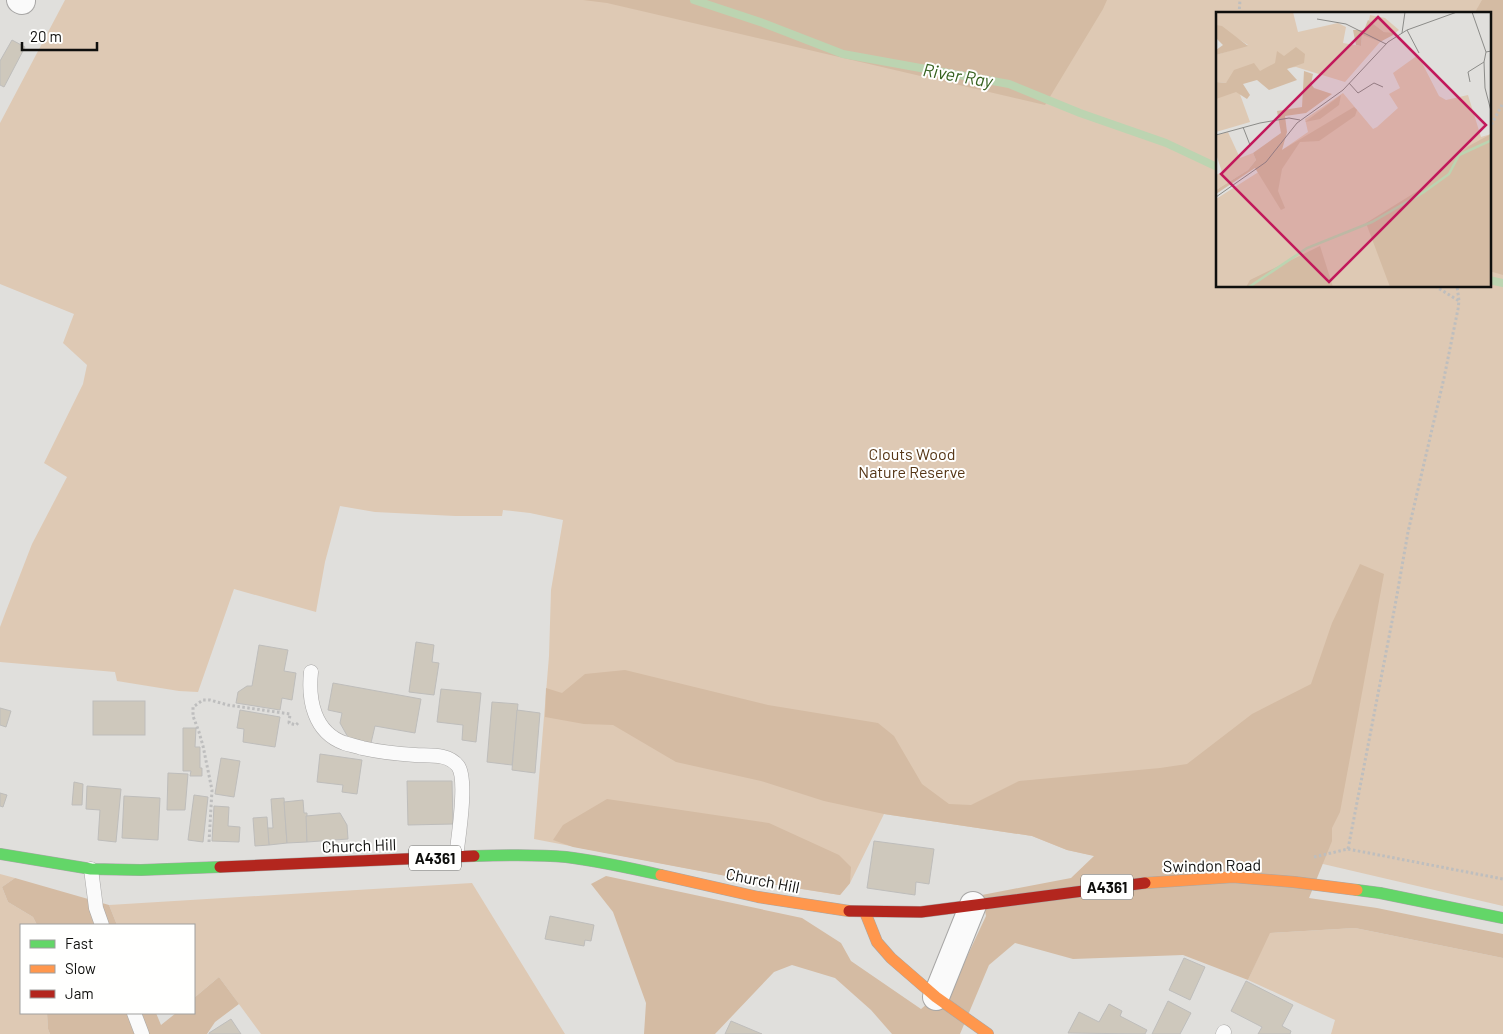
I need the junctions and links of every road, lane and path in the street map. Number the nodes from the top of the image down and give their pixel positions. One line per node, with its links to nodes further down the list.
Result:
1 (1503, 103): 2 (path)
2 (1490, 127)
3 (1438, 288): 5 (path)
4 (1457, 288): 5 (path)
5 (1459, 301): 8 (path)
6 (312, 672): 7 (lane)
7 (316, 716): 10 (lane); 12 (path)
8 (1348, 849): 11 (path); 14 (path)
9 (0, 854): 13 (main road, Church Hill / A4361)
10 (456, 857): 12 (main road, Church Hill / A4361); 16 (main road, Church Hill / A4361)
11 (1310, 858)
12 (207, 867): 13 (main road, Church Hill / A4361)
13 (91, 869): 18 (lane)
14 (1503, 879)
15 (973, 905): 16 (main road, Swindon Road / A4361); 17 (main road, Swindon Road / A4361); 19 (street)
16 (865, 912): 19 (main road)
17 (1503, 918)
18 (102, 924)
19 (936, 997): 22 (main road)
20 (134, 1014): 21 (lane)
21 (142, 1034)
22 (988, 1034)

